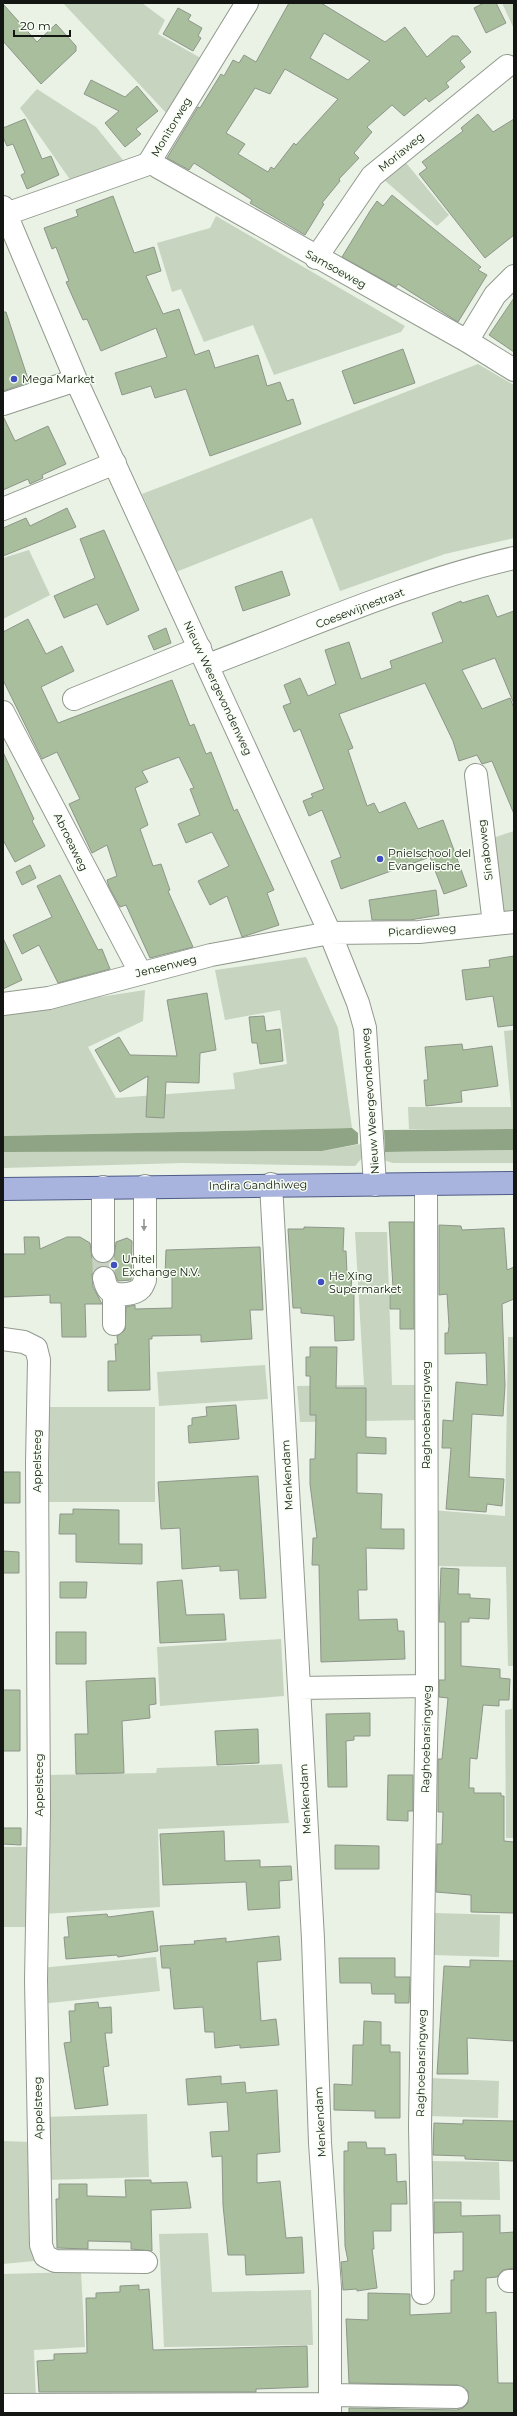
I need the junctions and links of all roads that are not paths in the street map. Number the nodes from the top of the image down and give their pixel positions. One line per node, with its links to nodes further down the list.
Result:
1 (247, 3): 4 (street, Monitorweg)
2 (507, 66): 5 (street, Moriaweg)
3 (158, 167): 5 (street, Samsoeweg)
4 (5, 210): 9 (street, Nieuw Weergevondenweg)
5 (316, 258): 7 (street, Samsoeweg)
6 (514, 276): 7 (street)
7 (467, 341): 8 (street, Samsoeweg)
8 (514, 370)
9 (76, 380): 10 (street); 11 (street, Nieuw Weergevondenweg)
10 (3, 404)
11 (115, 463): 12 (street); 14 (street, Nieuw Weergevondenweg)
12 (3, 509)
13 (514, 558): 14 (street, Coesewijnestraat)
14 (204, 656): 15 (street, Coesewijnestraat); 19 (street, Nieuw Weergevondenweg)
15 (74, 699)
16 (3, 712): 20 (street, Abroeaweg)
17 (476, 775): 18 (street, Sinaboweg)
18 (504, 923): 19 (street, Picardieweg)
19 (330, 933): 20 (street, Jensenweg); 22 (street, Nieuw Weergevondenweg)
20 (140, 972): 21 (street, Jensenweg)
21 (3, 1004)
22 (375, 1175): 23 (main road, Indira Gandhiweg); 24 (main road, Indira Gandhiweg)
23 (271, 1184): 25 (main road, Indira Gandhiweg); 33 (street, Menkendam)
24 (426, 1184): 27 (main road, Indira Gandhiweg); 32 (street, Raghoebarsingweg)
25 (145, 1186): 26 (main road, Indira Gandhiweg); 30 (street, one-way to 30)
26 (104, 1187): 28 (main road, Indira Gandhiweg); 29 (street)
27 (511, 1188)
28 (3, 1189)
29 (104, 1251)
30 (114, 1324)
31 (3, 1339): 34 (street, Appelsteeg)
32 (427, 1686): 33 (street); 35 (street, Raghoebarsingweg)
33 (299, 1688): 37 (street, Menkendam)
34 (146, 2262)
35 (423, 2293)
36 (457, 2397): 37 (street)
37 (330, 2404): 38 (street)
38 (3, 2405)

